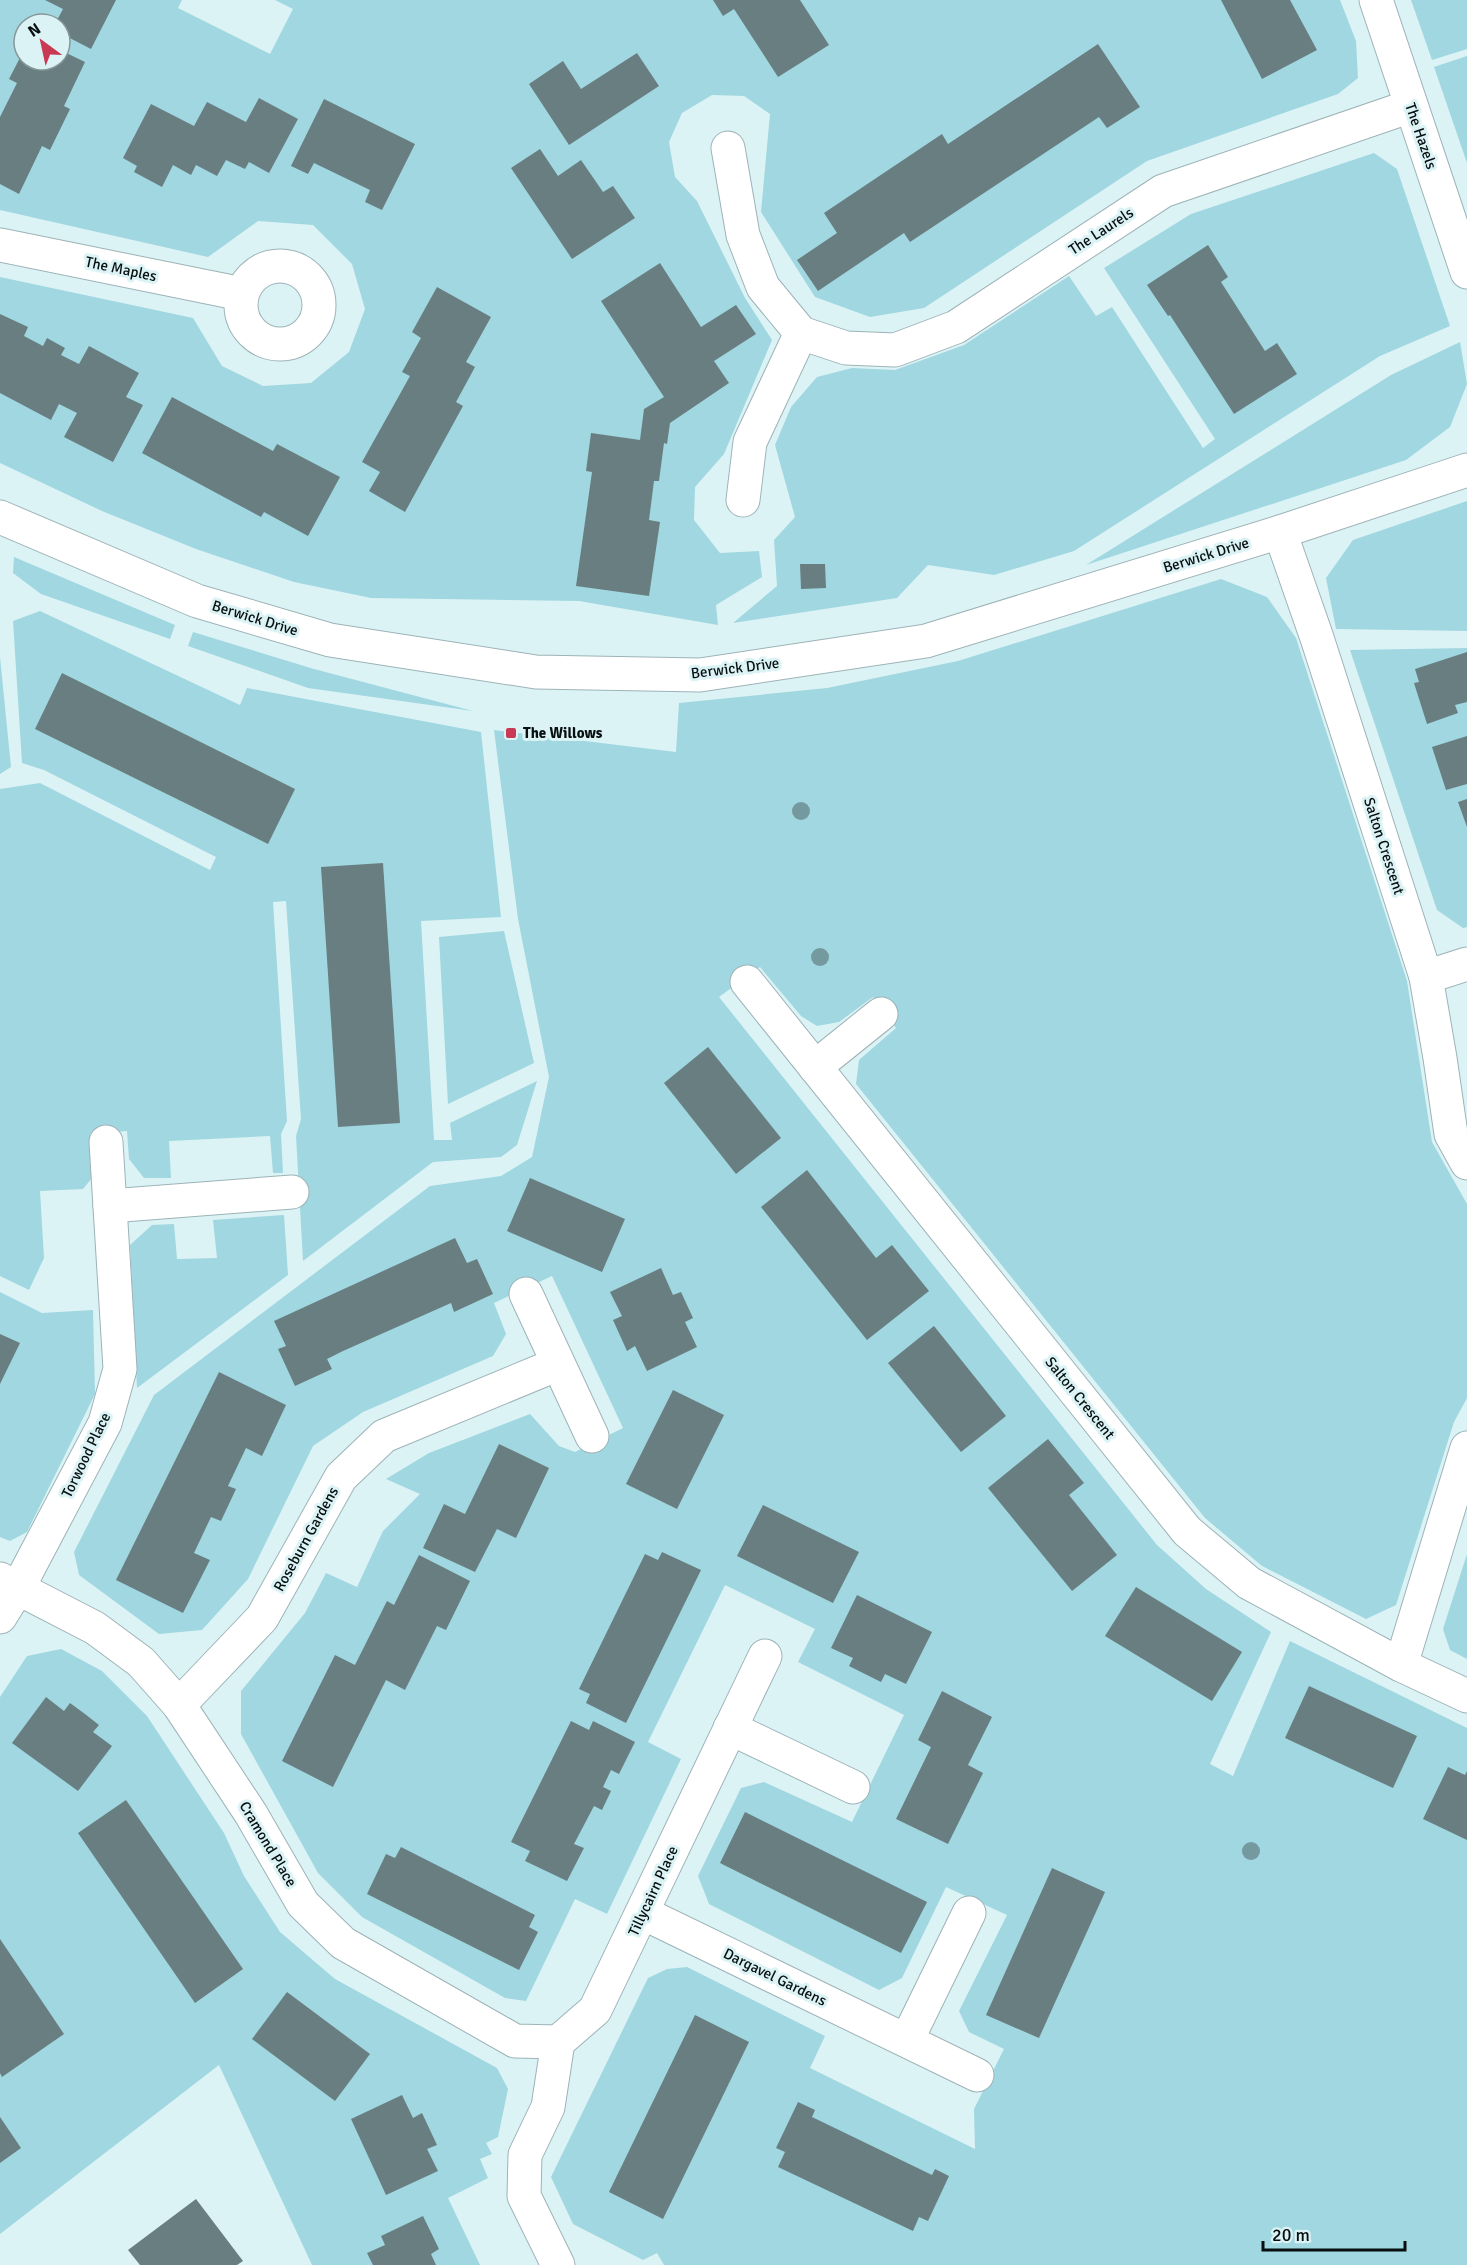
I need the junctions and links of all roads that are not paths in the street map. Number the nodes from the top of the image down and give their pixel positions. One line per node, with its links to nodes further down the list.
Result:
1 (1376, 0): 2 (street, The Hazels)
2 (1411, 106): 5 (street, The Hazels); 7 (street, The Laurels)
3 (728, 148): 7 (street)
4 (0, 244): 6 (street, The Maples)
5 (1467, 272)
6 (242, 294)
7 (801, 333): 9 (street)
8 (1467, 471): 11 (street, Berwick Drive)
9 (743, 500)
10 (0, 517): 11 (street, Berwick Drive)
11 (1280, 532): 13 (street, Salton Crescent)
12 (1467, 964): 13 (street)
13 (1426, 977): 18 (street, Salton Crescent)
14 (747, 982): 16 (street, Salton Crescent)
15 (882, 1014): 16 (street)
16 (815, 1067): 28 (street, Salton Crescent)
17 (106, 1142): 20 (street, Torwood Place)
18 (1467, 1163)
19 (292, 1192): 20 (street)
20 (110, 1206): 25 (street, Torwood Place)
21 (526, 1294): 22 (street)
22 (558, 1364): 23 (street); 30 (street, Roseburn Gardens)
23 (592, 1437)
24 (1467, 1448): 28 (street)
25 (9, 1584): 26 (street, Torwood Place); 30 (street, Cramond Place)
26 (0, 1617)
27 (765, 1656): 31 (street, Tillycairn Place)
28 (1401, 1665): 29 (street, Salton Crescent)
29 (1467, 1696)
30 (179, 1705): 36 (street, Cramond Place)
31 (730, 1728): 32 (street); 33 (street, Tillycairn Place)
32 (853, 1787)
33 (643, 1913): 35 (street, Dargavel Gardens); 36 (street, Tillycairn Place)
34 (969, 1914): 35 (street)
35 (907, 2040): 37 (street, Dargavel Gardens)
36 (558, 2042): 38 (street)
37 (977, 2075)
38 (558, 2265)

